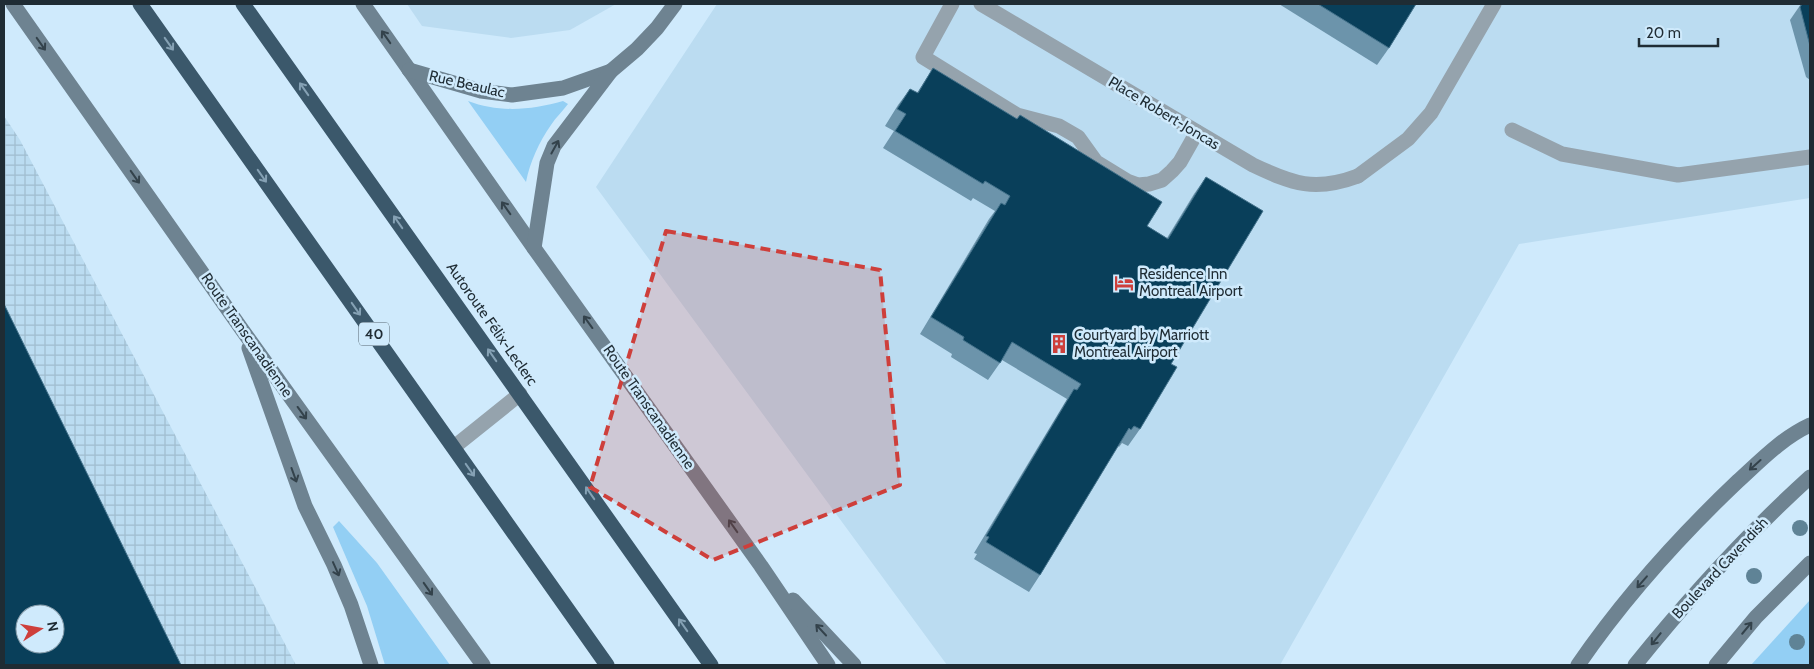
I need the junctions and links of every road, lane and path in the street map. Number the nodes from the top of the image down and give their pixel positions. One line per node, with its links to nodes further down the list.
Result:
1 (13, 4): 15 (main road, Route Transcanadienne, one-way to 15)
2 (140, 4): 18 (highway, 40, one-way to 18)
3 (244, 4): 16 (highway, Autoroute Félix-Leclerc, one-way to 3)
4 (363, 4): 9 (main road, Route Transcanadienne, one-way to 4)
5 (675, 4): 10 (main road, Rue Beaulac)
6 (952, 4): 12 (street)
7 (981, 4): 12 (street, Place Robert-Joncas)
8 (1494, 4): 12 (street, Place Robert-Joncas)
9 (410, 70): 10 (main road, Rue Beaulac); 14 (main road, Route Transcanadienne, one-way to 9)
10 (611, 71): 14 (main road, Rue Beaulac, one-way to 10)
11 (1512, 130): 13 (street)
12 (1197, 132)
13 (1810, 156)
14 (534, 248): 21 (main road, Route Transcanadienne, one-way to 14)
15 (243, 330): 22 (main road, one-way to 22); 23 (main road, Route Transcanadienne, one-way to 23)
16 (520, 394): 18 (street); 25 (highway, Autoroute Félix-Leclerc, one-way to 16)
17 (1810, 426): 28 (main road, one-way to 28)
18 (454, 447): 24 (highway, 40, one-way to 24)
19 (1810, 477): 29 (main road, Boulevard Cavendish, one-way to 29)
20 (1810, 562): 30 (main road, one-way to 20)
21 (761, 566): 26 (main road, Route Transcanadienne); 27 (main road, one-way to 21)
22 (371, 665)
23 (483, 665)
24 (607, 665)
25 (711, 665)
26 (828, 665)
27 (854, 665)
28 (1578, 665)
29 (1635, 665)
30 (1716, 665)

